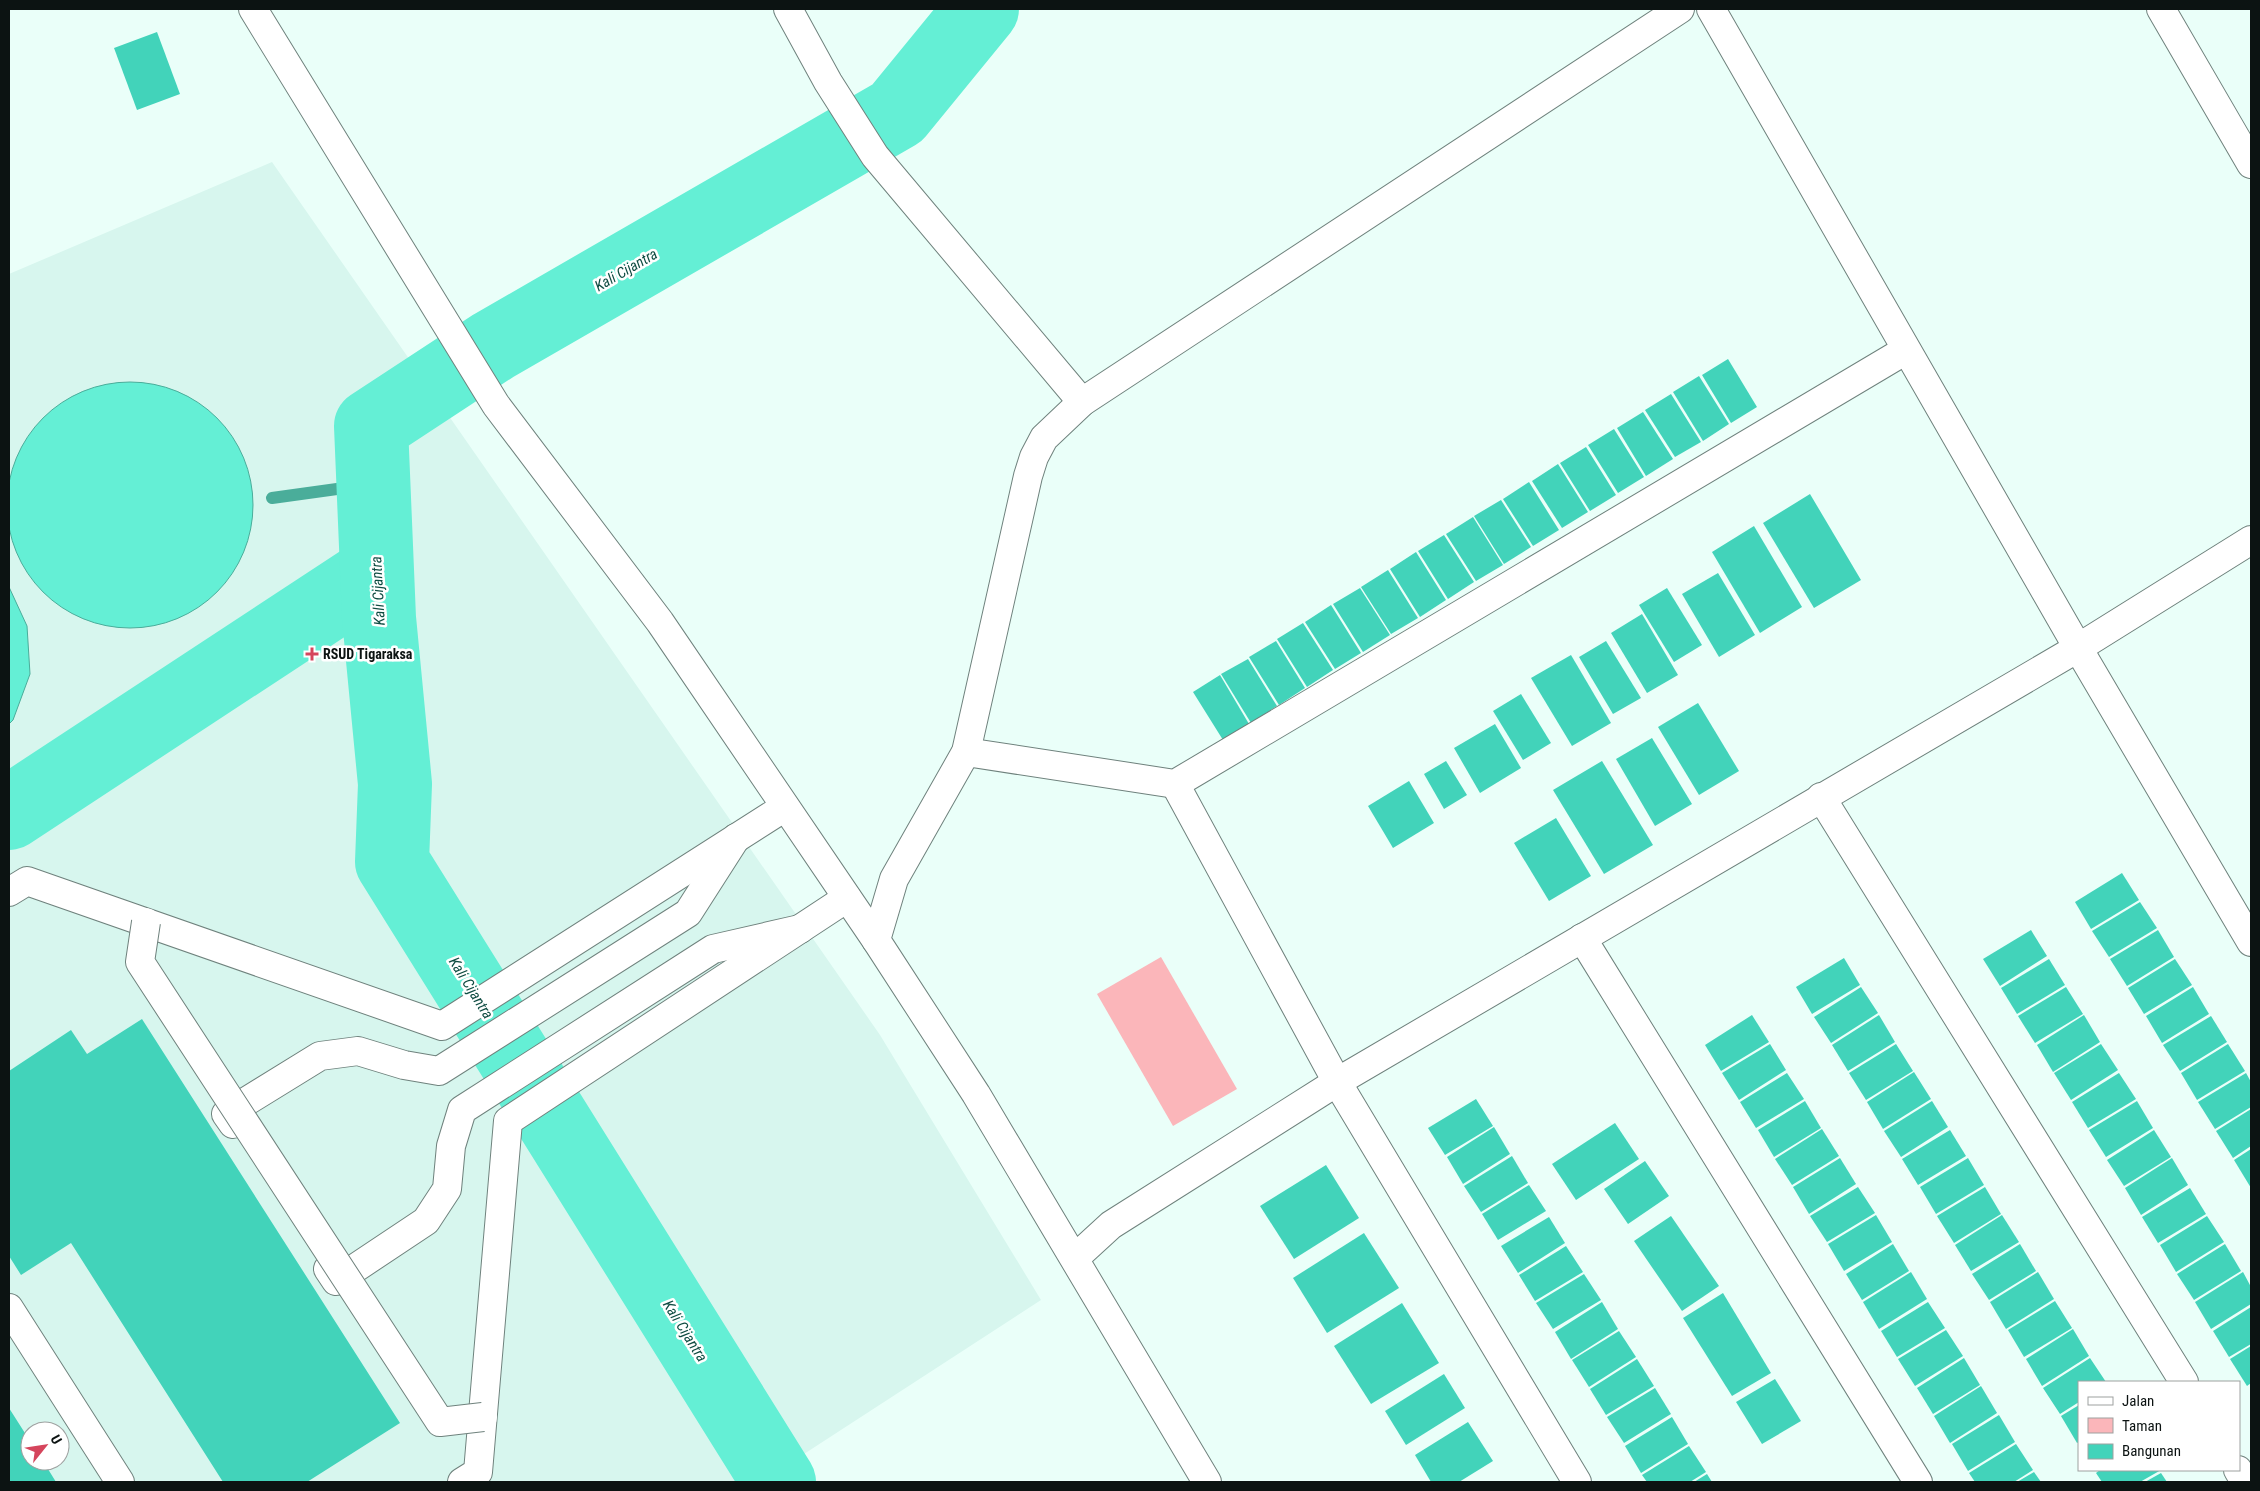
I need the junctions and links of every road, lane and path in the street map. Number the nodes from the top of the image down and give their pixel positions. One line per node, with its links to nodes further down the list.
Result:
1 (253, 9): 14 (street)
2 (788, 9): 8 (street)
3 (1680, 9): 8 (street)
4 (1711, 9): 7 (street)
5 (2161, 9): 6 (street)
6 (2251, 164)
7 (1906, 350): 10 (street); 12 (street)
8 (1082, 402): 11 (street)
9 (2251, 540): 10 (street)
10 (2078, 648): 13 (street); 22 (street)
11 (966, 752): 12 (street); 21 (street)
12 (1175, 784): 23 (street)
13 (1821, 797): 20 (street); 26 (street)
14 (785, 807): 15 (street); 17 (street)
15 (736, 838): 18 (street); 19 (street)
16 (9, 892): 18 (street)
17 (848, 898): 19 (street); 21 (street)
18 (146, 922): 27 (street, bridge)
19 (800, 929): 27 (street)
20 (1582, 938): 23 (street); 33 (street)
21 (876, 940): 24 (street)
22 (2251, 942)
23 (1337, 1082): 24 (street); 32 (street)
24 (1075, 1258): 31 (street)
25 (9, 1308): 29 (street)
26 (2183, 1381)
27 (483, 1417): 30 (street)
28 (2239, 1471): 34 (street)
29 (120, 1482)
30 (462, 1482)
31 (1207, 1482)
32 (1577, 1482)
33 (1918, 1482)
34 (2246, 1482)

